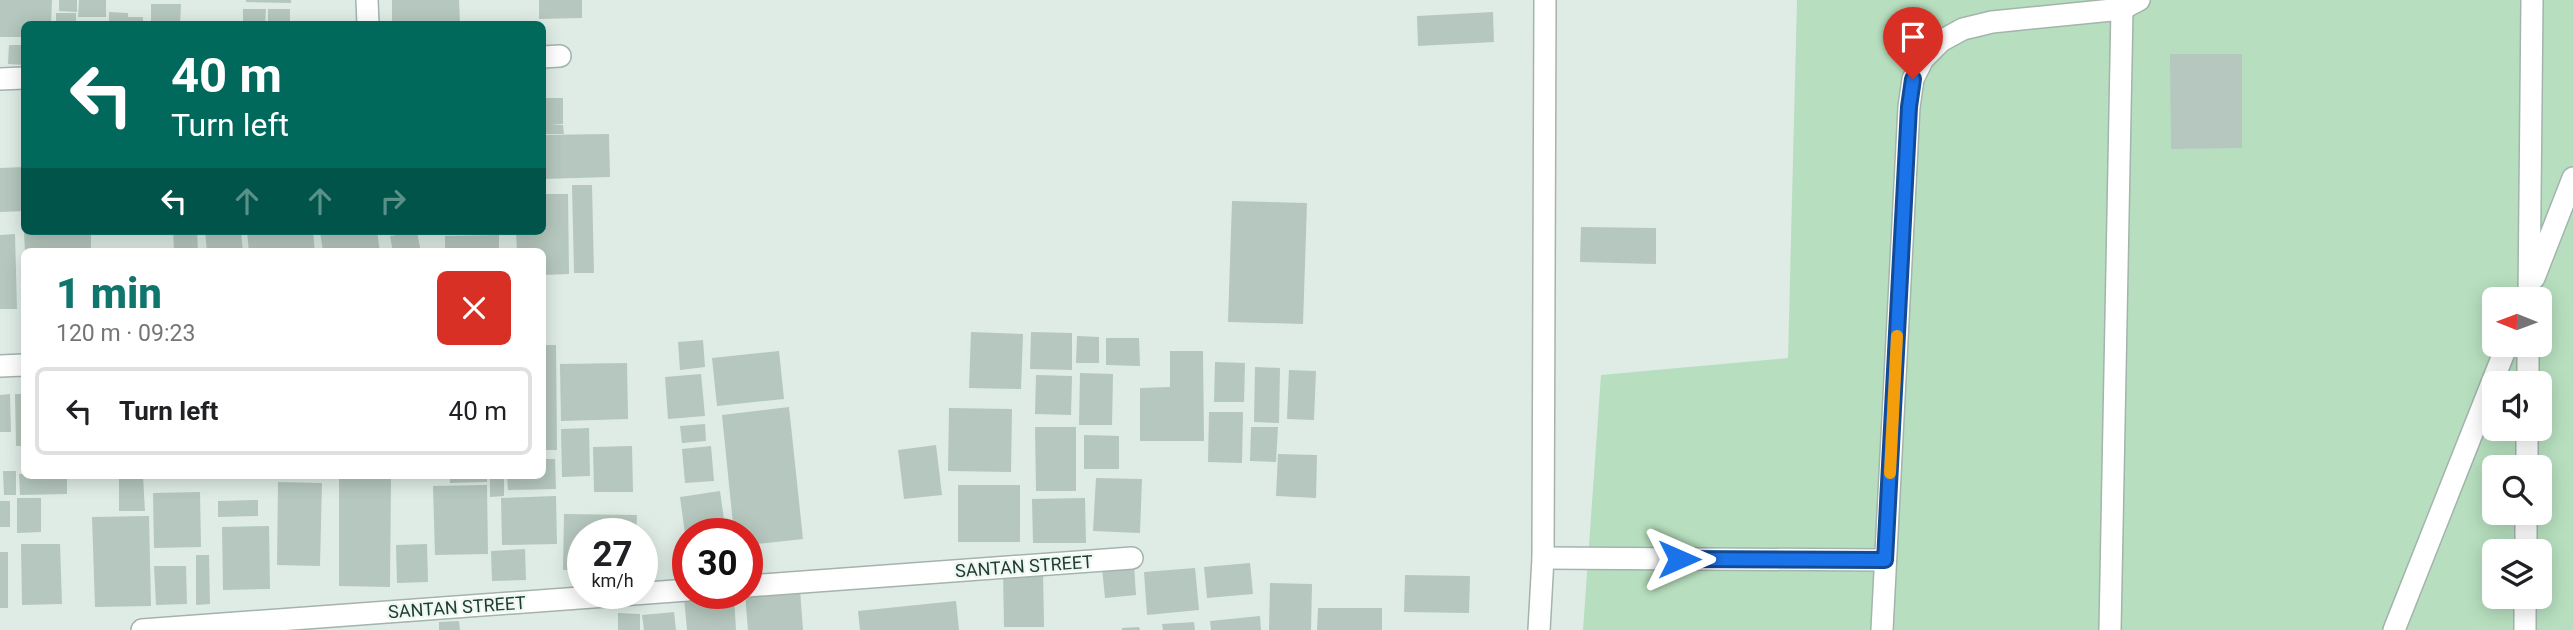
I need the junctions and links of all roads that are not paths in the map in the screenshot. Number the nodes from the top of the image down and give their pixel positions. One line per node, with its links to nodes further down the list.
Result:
1 (367, 0): 5 (street)
2 (1545, 0): 15 (street)
3 (2532, 0): 9 (street)
4 (2130, 4): 16 (street); 23 (street)
5 (368, 21)
6 (21, 78): 7 (street)
7 (0, 79)
8 (2573, 178): 10 (street)
9 (2527, 287)
10 (2532, 287)
11 (2502, 357): 24 (street)
12 (21, 365): 13 (street)
13 (0, 366)
14 (1132, 558): 17 (street, SANTAN STREET)
15 (1543, 558): 16 (street); 21 (street)
16 (1885, 560): 22 (street)
17 (763, 585)
18 (672, 591): 20 (street, SANTAN STREET)
19 (2525, 609): 25 (street)
20 (142, 630)
21 (1539, 630)
22 (1882, 630)
23 (2110, 630)
24 (2394, 630)
25 (2525, 630)

